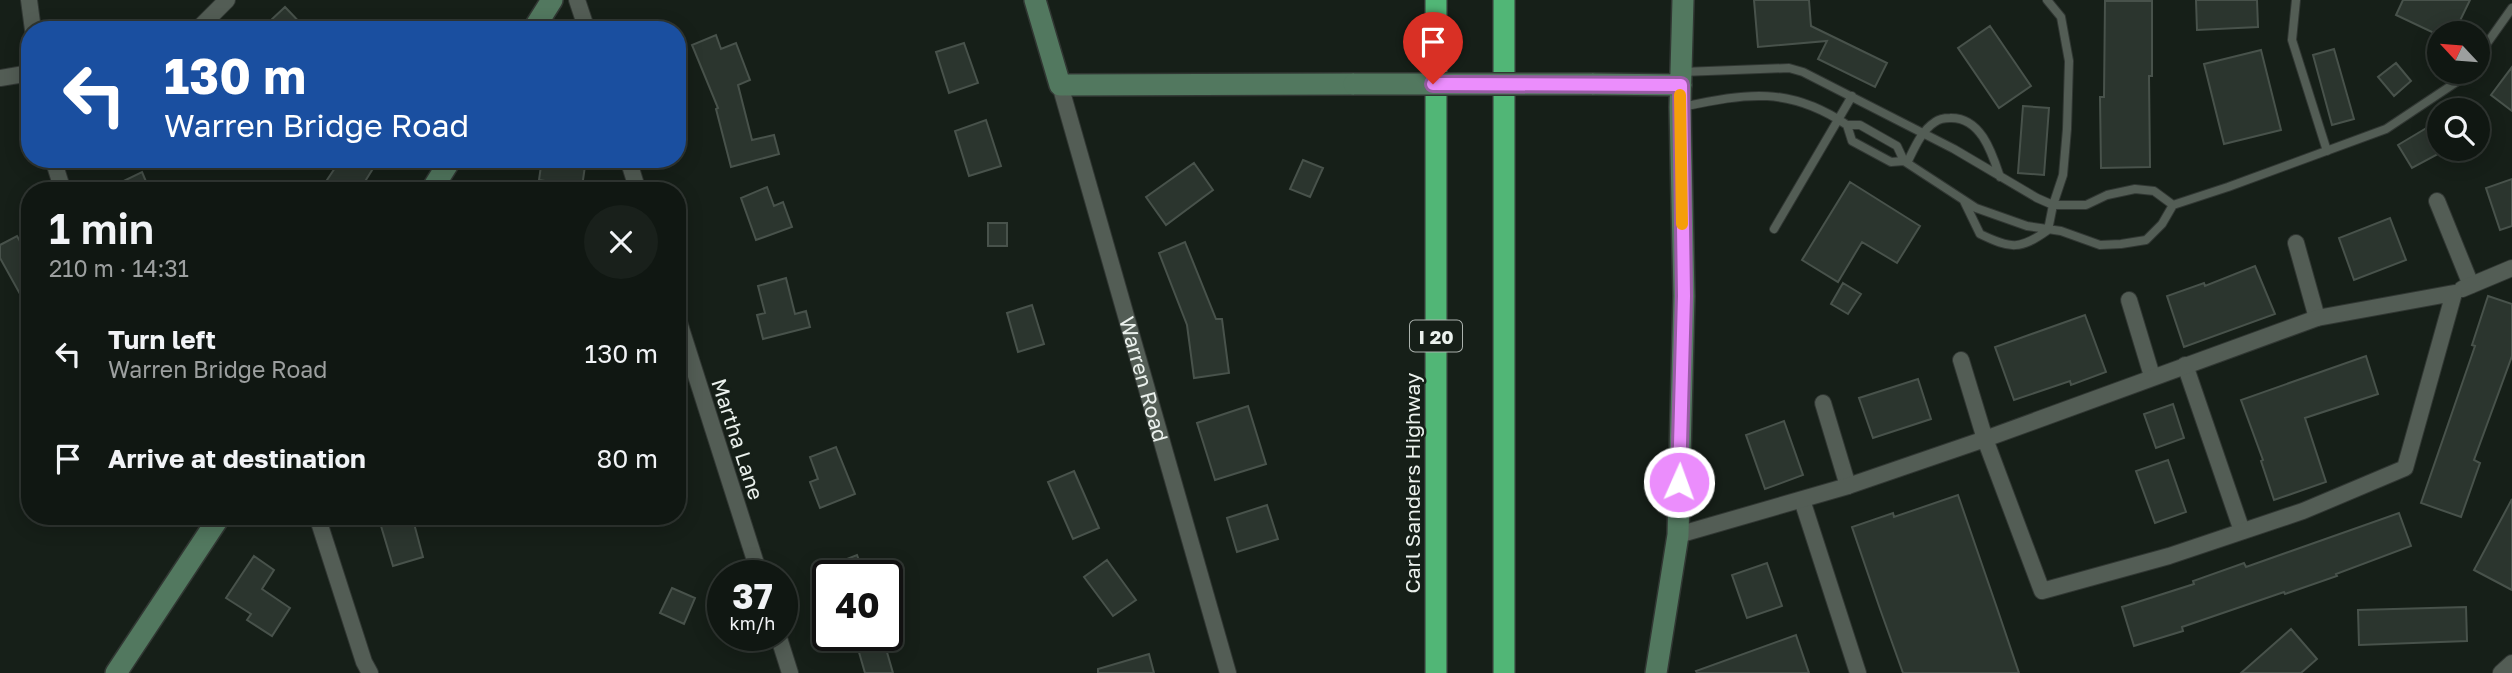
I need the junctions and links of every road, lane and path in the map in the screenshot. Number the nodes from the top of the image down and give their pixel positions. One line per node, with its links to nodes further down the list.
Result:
1 (29, 0): 12 (street)
2 (227, 0): 13 (street)
3 (552, 0): 14 (street)
4 (577, 0): 15 (street)
5 (1035, 0): 21 (street, Warren Road)
6 (1436, 0): 61 (highway, Carl Sanders Highway / I 20)
7 (1504, 0): 62 (highway)
8 (1683, 0): 19 (street)
9 (2047, 0): 32 (lane)
10 (2296, 0): 27 (lane)
11 (2512, 8): 16 (lane)
12 (32, 21)
13 (206, 21)
14 (539, 21)
15 (584, 21)
16 (2490, 39)
17 (21, 74): 18 (street)
18 (0, 78)
19 (1681, 78): 21 (street, bridge); 22 (lane); 23 (street)
20 (2454, 84): 27 (lane)
21 (1060, 85): 60 (street, Warren Road)
22 (1852, 96): 24 (lane); 26 (lane)
23 (1680, 107): 24 (lane); 53 (street)
24 (1839, 120): 25 (lane); 34 (lane)
25 (1847, 125): 28 (lane); 28 (lane)
26 (1923, 133): 28 (lane); 29 (lane); 29 (lane)
27 (2328, 151): 33 (lane)
28 (1905, 162): 30 (lane)
29 (2000, 177): 32 (lane)
30 (1964, 200): 35 (lane); 35 (lane)
31 (2437, 201): 38 (street)
32 (2053, 205): 33 (lane); 35 (lane)
33 (2173, 205): 35 (lane)
34 (1774, 229)
35 (2048, 230)
36 (2296, 243): 41 (street)
37 (2512, 268): 38 (street)
38 (2471, 285): 39 (street)
39 (2454, 293): 41 (street); 52 (street)
40 (2129, 300): 45 (street)
41 (2316, 318): 44 (street)
42 (686, 344): 54 (street, Martha Lane)
43 (1961, 360): 47 (street)
44 (2185, 365): 45 (street); 52 (street)
45 (2152, 376): 47 (street)
46 (1823, 403): 48 (street)
47 (1985, 439): 48 (street); 52 (street)
48 (1848, 486): 49 (street)
49 (1801, 500): 53 (street); 64 (street)
50 (214, 525): 57 (street)
51 (320, 525): 58 (street)
52 (2242, 531)
53 (1678, 535): 63 (street)
54 (755, 560)
55 (783, 651): 59 (street)
56 (2512, 663): 65 (street)
57 (116, 673)
58 (370, 673)
59 (790, 673)
60 (1228, 673)
61 (1436, 673)
62 (1504, 673)
63 (1656, 673)
64 (1858, 673)
65 (2501, 673)

